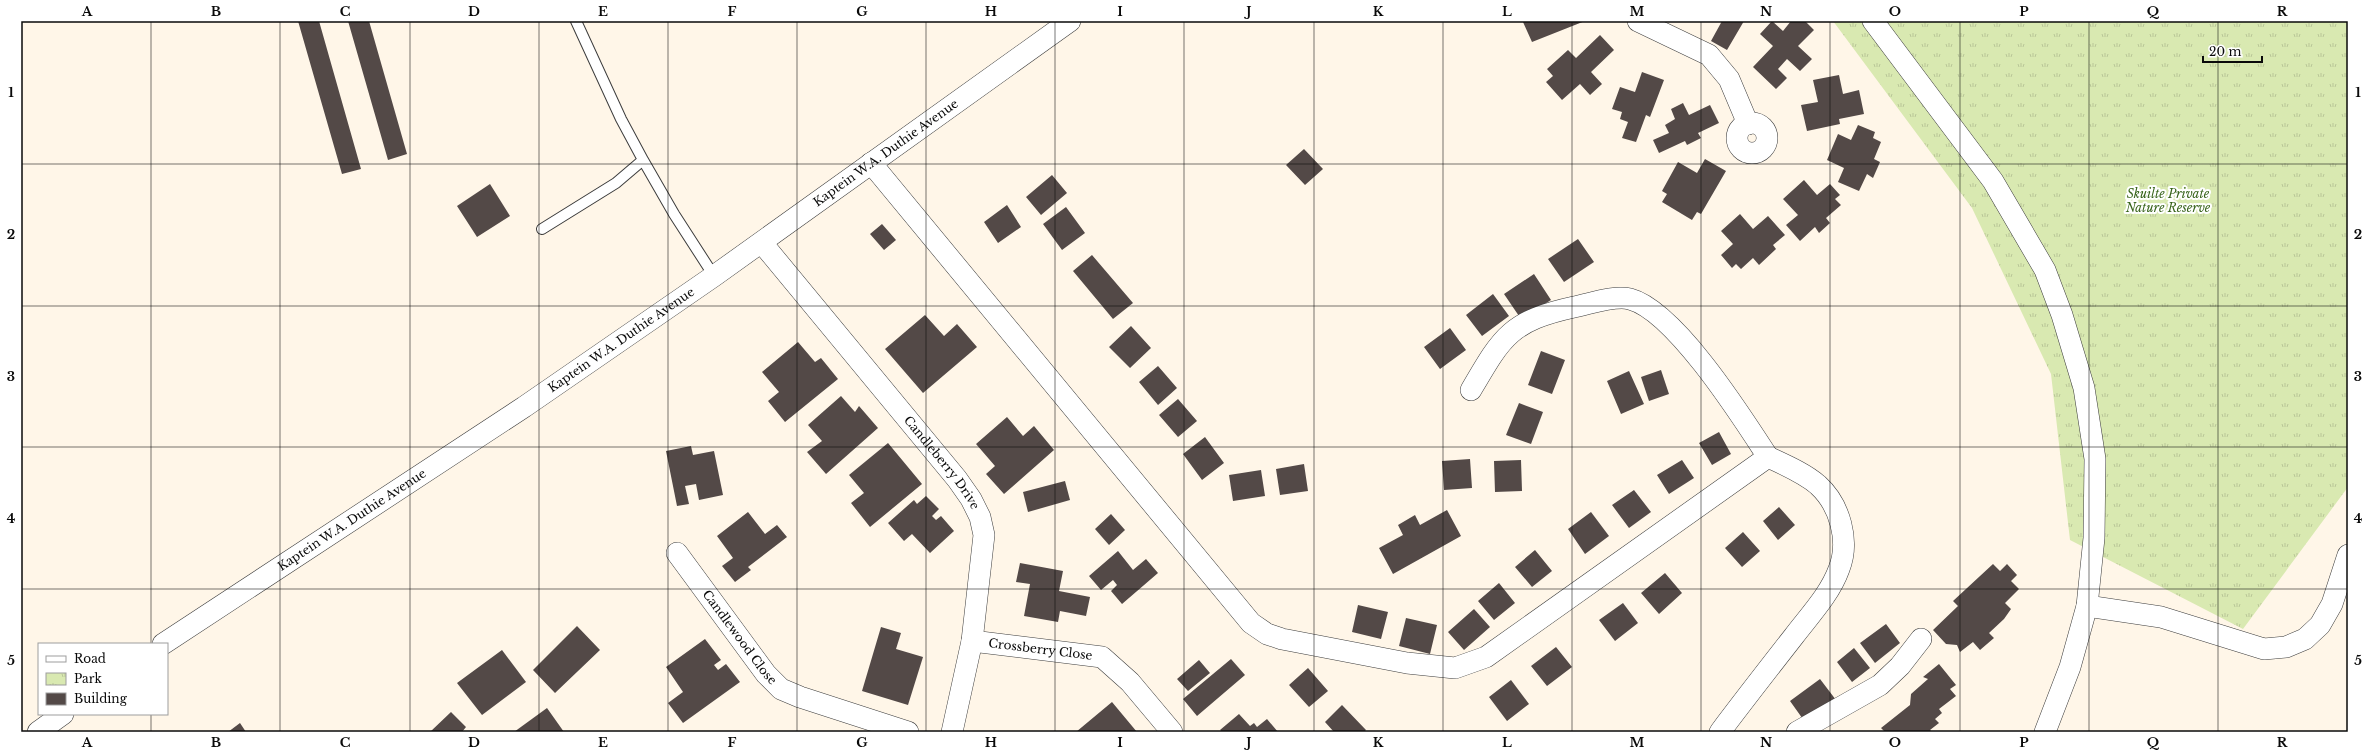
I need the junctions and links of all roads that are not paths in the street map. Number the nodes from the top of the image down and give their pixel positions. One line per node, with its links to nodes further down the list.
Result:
1 (576, 21): 6 (lane)
2 (1070, 21): 7 (street, Kaptein W.A. Duthie Avenue)
3 (1638, 21): 5 (street)
4 (1873, 21): 15 (street)
5 (1748, 124)
6 (643, 160): 8 (lane); 10 (lane)
7 (871, 163): 9 (street, Kaptein W.A. Duthie Avenue); 12 (street)
8 (542, 229)
9 (762, 243): 10 (street, Kaptein W.A. Duthie Avenue); 17 (street, Candleberry Drive)
10 (714, 276): 18 (street, Kaptein W.A. Duthie Avenue)
11 (1471, 390): 12 (street)
12 (1768, 457): 24 (street)
13 (677, 553): 21 (street, Candlewood Close)
14 (2348, 555): 15 (street)
15 (2088, 606): 26 (street)
16 (1921, 638): 25 (street)
17 (972, 641): 22 (street, Candleberry Drive); 23 (street, Crossberry Close)
18 (165, 643)
19 (62, 715): 20 (street)
20 (38, 732)
21 (908, 732)
22 (952, 732)
23 (1172, 732)
24 (1720, 732)
25 (1797, 732)
26 (2044, 732)

